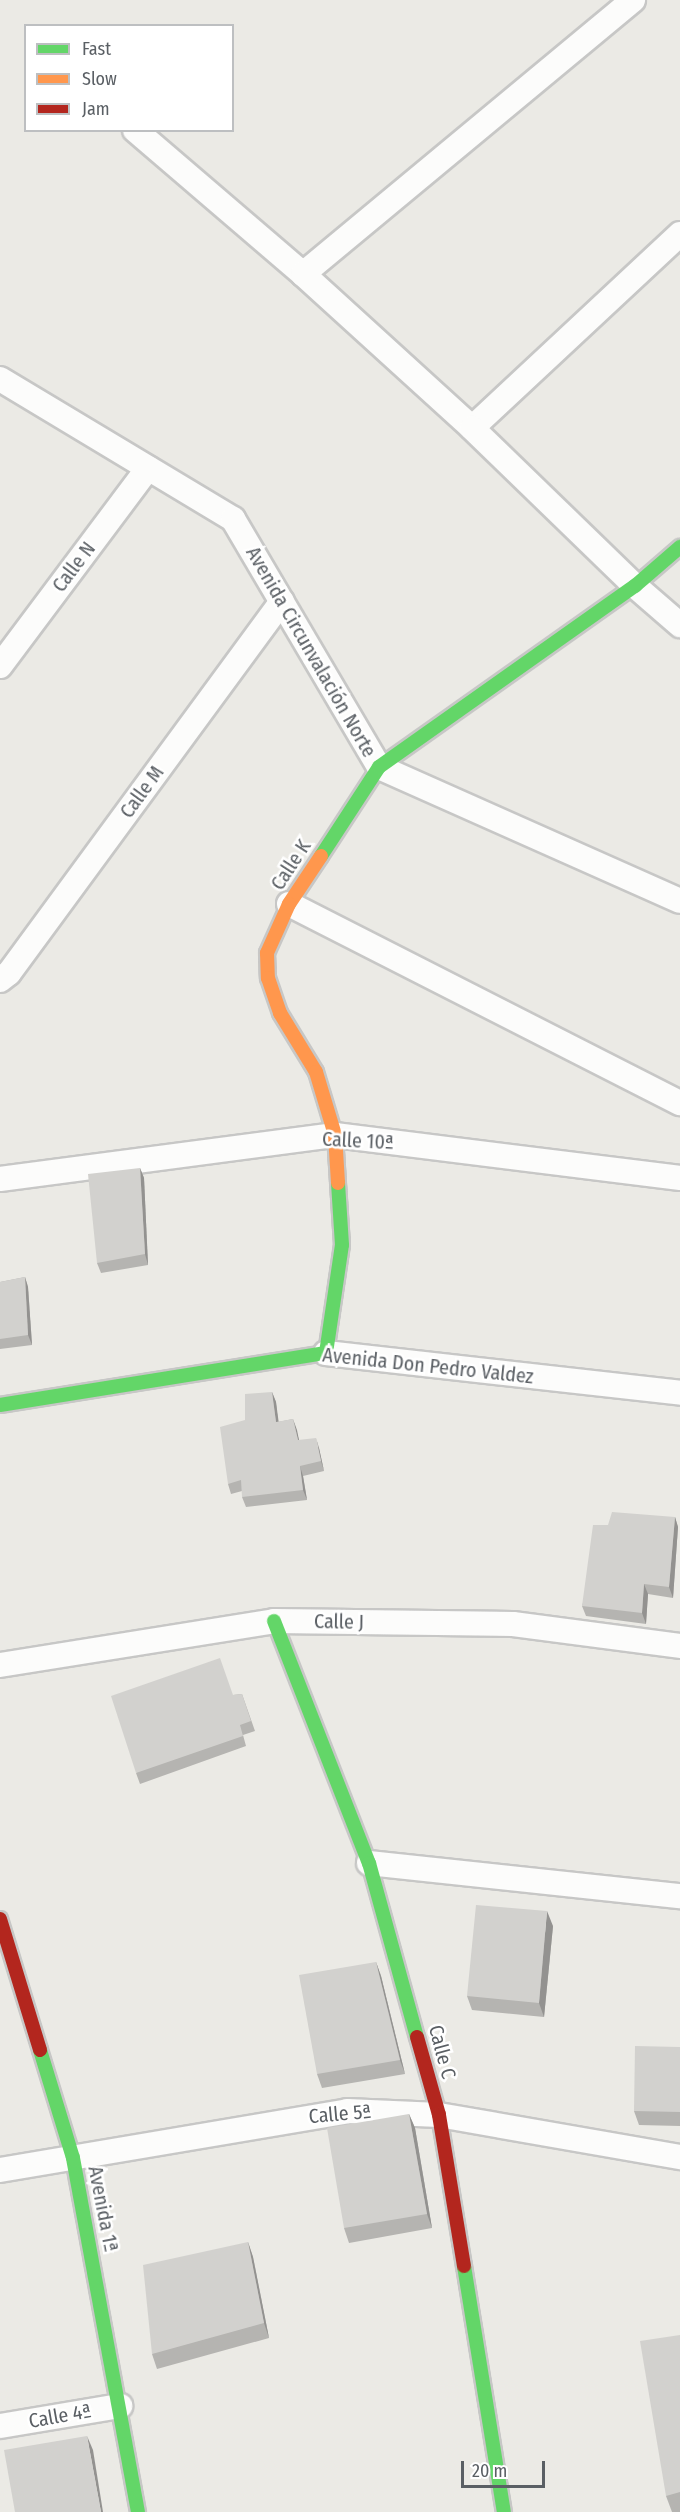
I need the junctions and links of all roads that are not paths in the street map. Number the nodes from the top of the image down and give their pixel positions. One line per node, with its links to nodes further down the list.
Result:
1 (633, 0): 4 (street)
2 (137, 132): 4 (street)
3 (680, 234): 6 (street)
4 (303, 274): 6 (street)
5 (0, 379): 7 (street, Avenida Circunvalación Norte)
6 (472, 428): 9 (street)
7 (148, 468): 10 (street, Avenida Circunvalación Norte); 12 (street, Calle N)
8 (680, 547): 9 (street, Calle K)
9 (635, 586): 11 (street); 13 (street, Calle K)
10 (282, 602): 13 (street, Avenida Circunvalación Norte); 16 (street, Calle M)
11 (680, 625)
12 (0, 666)
13 (378, 767): 14 (street, Avenida Circunvalación Norte); 15 (street, Calle K)
14 (680, 901)
15 (290, 904): 17 (street); 18 (street, Calle K)
16 (0, 980)
17 (680, 1103)
18 (334, 1136): 19 (street, Calle 10ª); 20 (street, Calle 10ª); 21 (street, Calle K)
19 (680, 1178)
20 (0, 1179)
21 (326, 1353): 22 (street, Avenida Don Pedro Valdez); 23 (street, Avenida Don Pedro Valdez)
22 (680, 1393)
23 (0, 1405)
24 (274, 1621): 25 (street, Calle J); 26 (street, Calle J); 27 (street, Calle C)
25 (680, 1646)
26 (0, 1665)
27 (369, 1863): 28 (street); 30 (street, Calle C)
28 (680, 1896)
29 (0, 1919): 32 (street, Avenida 1ª)
30 (439, 2115): 31 (street, Calle 5ª); 32 (street, Calle 5ª); 37 (street, Calle C)
31 (680, 2157)
32 (73, 2158): 33 (street, Calle 5ª); 34 (street, Avenida 1ª)
33 (0, 2170)
34 (120, 2406): 35 (street, Calle 4ª); 36 (street, Avenida 1ª)
35 (0, 2427)
36 (138, 2512)
37 (504, 2512)

